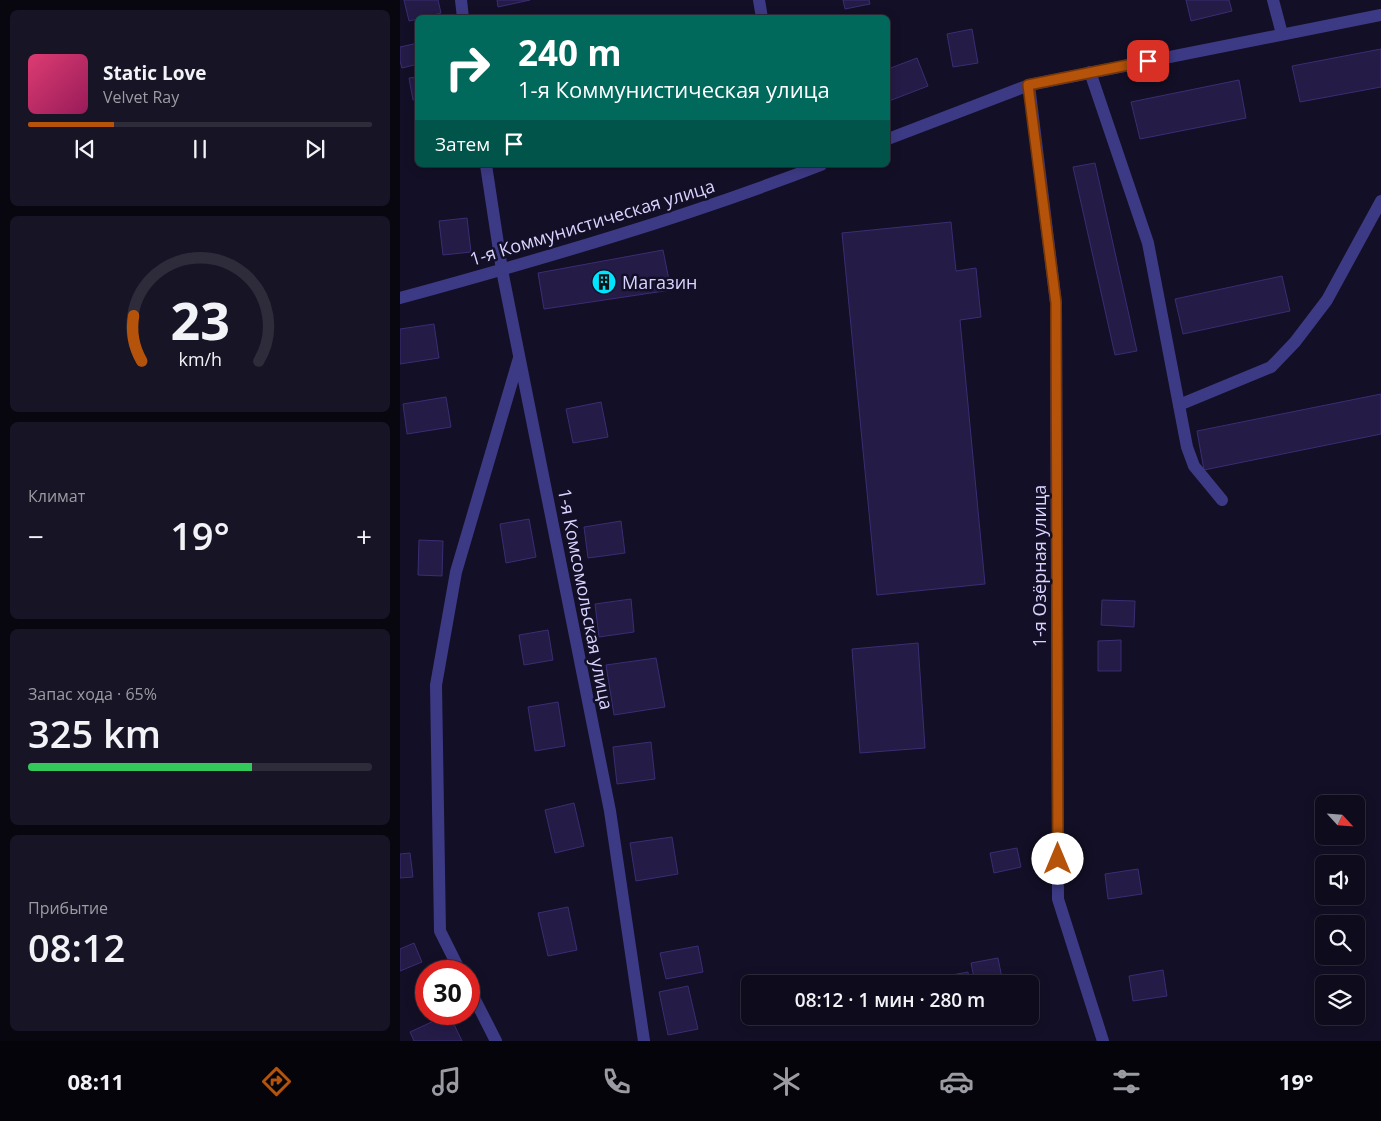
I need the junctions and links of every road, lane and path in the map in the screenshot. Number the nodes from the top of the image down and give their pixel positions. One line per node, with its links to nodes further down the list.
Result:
1 (461, 0): 5 (street)
2 (759, 0): 6 (street)
3 (1273, 0): 7 (street)
4 (1381, 14): 7 (street)
5 (463, 15)
6 (762, 15)
7 (1282, 34): 8 (street)
8 (1090, 72): 9 (street); 18 (street)
9 (1028, 85): 10 (street); 24 (street, 1-я Озёрная улица)
10 (890, 138)
11 (486, 167): 15 (street, 1-я Комсомольская улица)
12 (811, 167): 13 (street, 1-я Коммунистическая улица)
13 (790, 171): 15 (street, 1-я Коммунистическая улица)
14 (1381, 201): 18 (street)
15 (502, 270): 16 (street, 1-я Коммунистическая улица); 17 (street, 1-я Комсомольская улица)
16 (400, 298)
17 (520, 355): 20 (street); 23 (street, 1-я Комсомольская улица)
18 (1179, 405): 19 (street)
19 (1222, 500)
20 (454, 960)
21 (480, 1010): 22 (street)
22 (496, 1041)
23 (644, 1041)
24 (1103, 1041)

